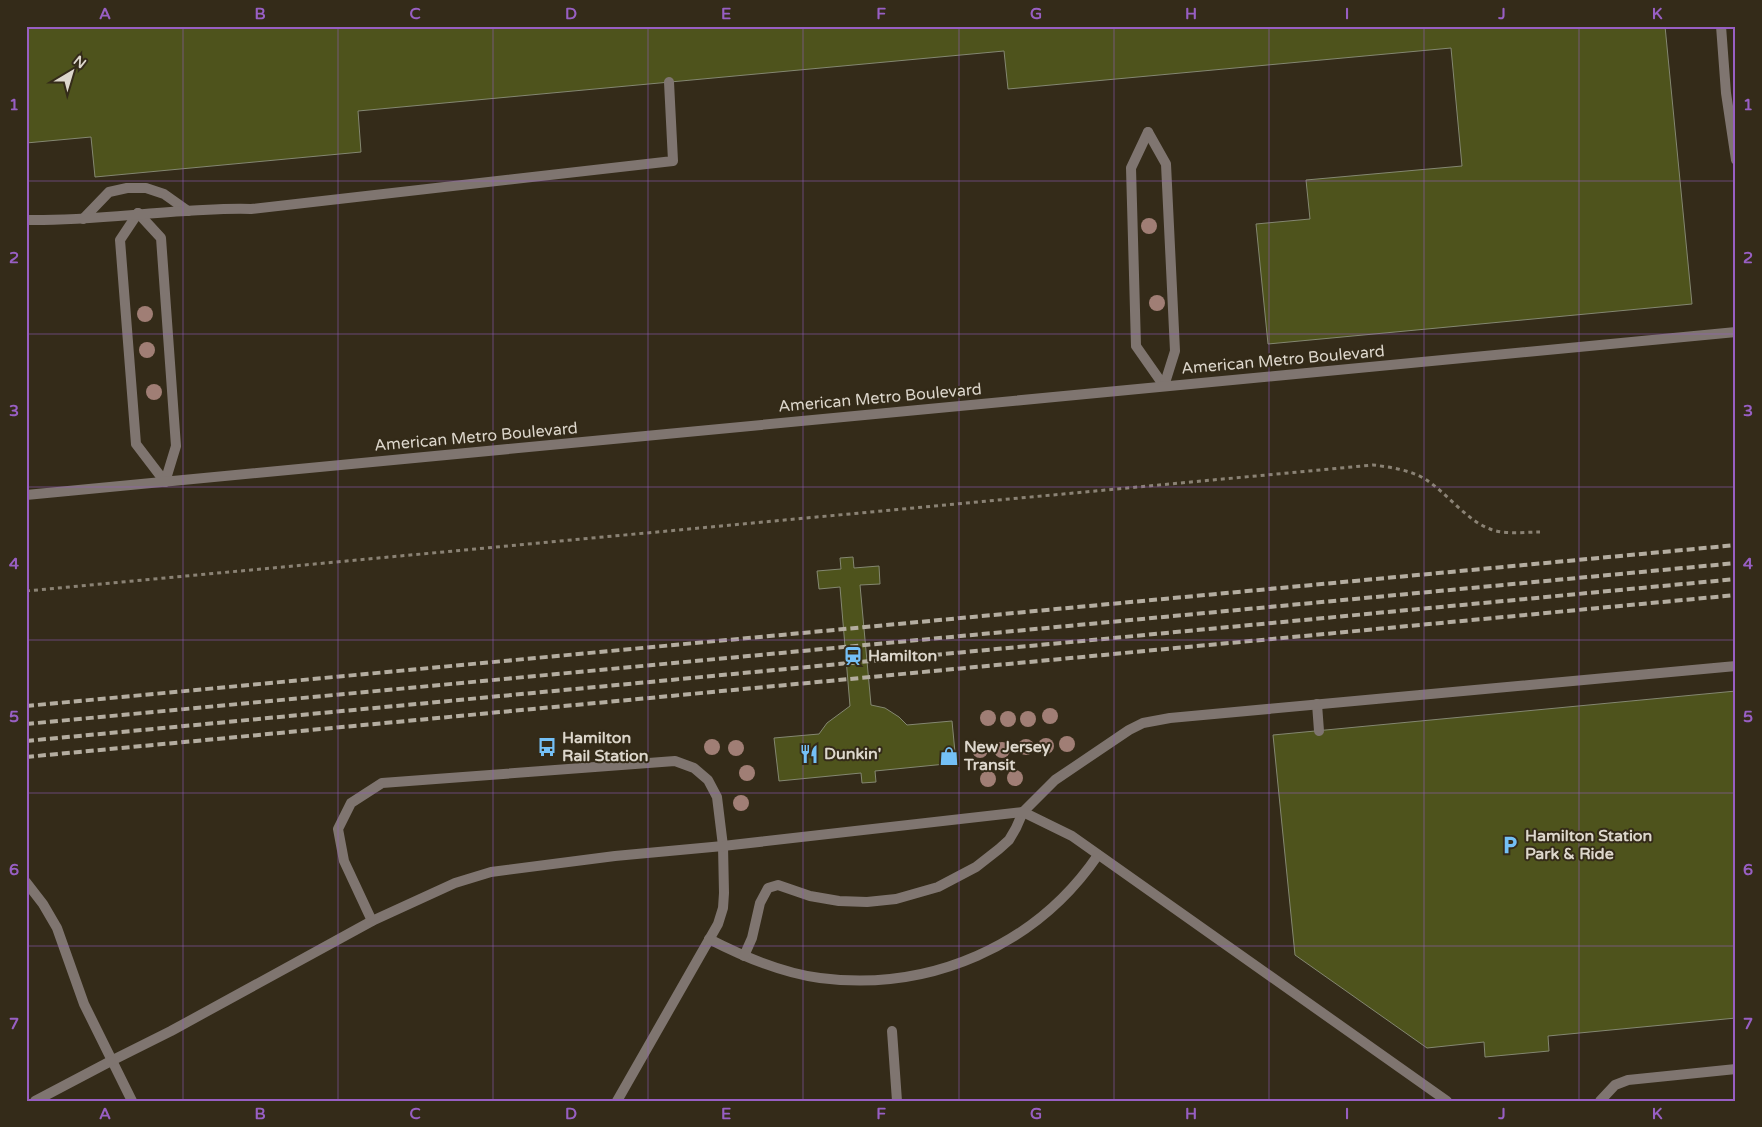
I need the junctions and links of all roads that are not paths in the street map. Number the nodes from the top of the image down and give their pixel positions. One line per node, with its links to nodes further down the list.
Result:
1 (1721, 26): 3 (street)
2 (668, 82): 4 (street)
3 (1736, 160)
4 (188, 211): 5 (street); 6 (street)
5 (138, 213): 6 (street); 10 (street); 10 (street)
6 (83, 219): 7 (street)
7 (26, 220)
8 (1736, 332): 9 (street, American Metro Boulevard)
9 (1164, 386): 9 (street); 10 (street, American Metro Boulevard)
10 (165, 482): 11 (street, American Metro Boulevard)
11 (26, 495)
12 (1736, 666): 13 (street)
13 (1317, 704): 14 (street); 15 (street)
14 (1319, 731)
15 (1023, 812): 16 (street); 17 (street); 21 (street)
16 (723, 846): 19 (street); 19 (street); 20 (street)
17 (1098, 855): 21 (street); 29 (street)
18 (26, 882): 23 (street)
19 (372, 921): 23 (street)
20 (710, 939): 21 (street); 27 (street)
21 (744, 956)
22 (892, 1031): 28 (street)
23 (111, 1061): 25 (street); 26 (street)
24 (1736, 1069): 30 (street)
25 (35, 1101)
26 (132, 1101)
27 (616, 1101)
28 (897, 1101)
29 (1447, 1101)
30 (1600, 1101)

